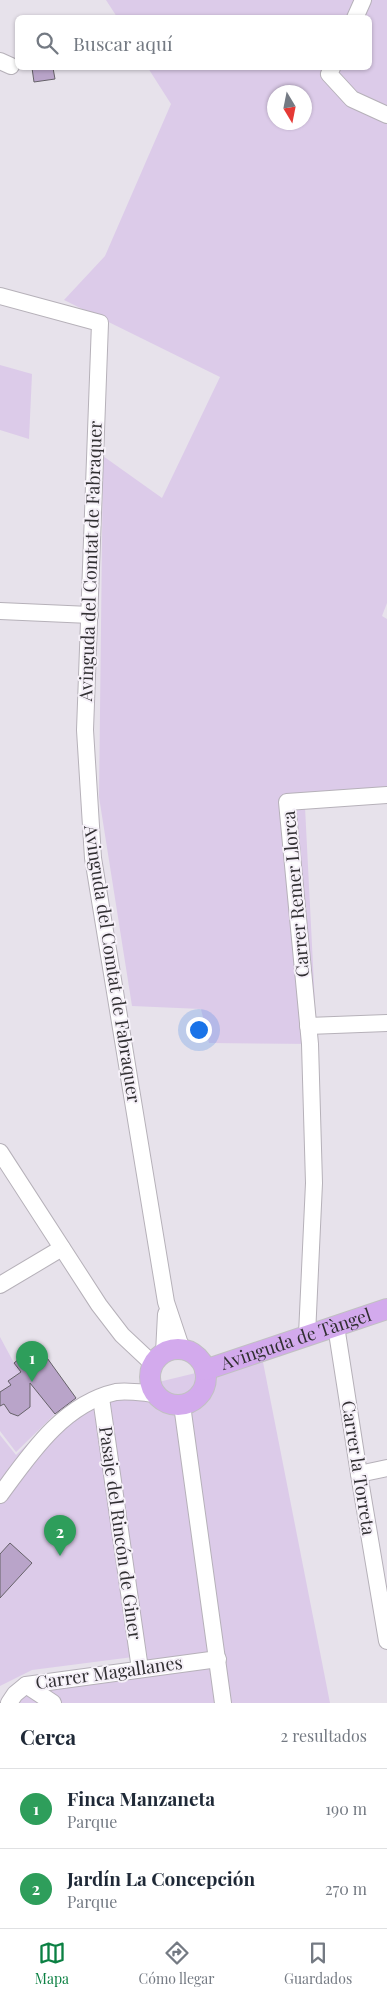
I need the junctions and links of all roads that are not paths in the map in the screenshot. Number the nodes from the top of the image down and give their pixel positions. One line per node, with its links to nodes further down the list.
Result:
1 (364, 0): 2 (street)
2 (356, 15)
3 (331, 70): 4 (street)
4 (387, 115)
5 (0, 296): 7 (street, Avinguda del Comtat de Fabraquer)
6 (0, 611): 7 (street)
7 (90, 615): 17 (street, Avinguda del Comtat de Fabraquer)
8 (387, 794): 10 (street, Carrer Remer Llorca)
9 (387, 1023): 10 (street)
10 (308, 1026): 16 (street, Carrer Remer Llorca)
11 (0, 1152): 12 (street)
12 (62, 1248): 13 (street); 17 (street)
13 (0, 1285)
14 (387, 1309): 15 (main road, Avinguda de Tàngel)
15 (336, 1326): 16 (main road, Avinguda de Tàngel); 23 (street, Carrer la Torreta)
16 (307, 1335): 18 (main road, Avinguda de Tàngel)
17 (167, 1356): 18 (main road); 19 (main road)
18 (205, 1370): 21 (main road)
19 (155, 1394): 20 (street); 21 (main road)
20 (101, 1398): 24 (street); 27 (street, Pasaje del Rincón de Giner)
21 (182, 1405): 26 (street)
22 (387, 1468): 23 (street)
23 (358, 1474): 25 (street, Carrer la Torreta)
24 (0, 1495)
25 (387, 1641)
26 (218, 1659): 27 (street, Carrer Magallanes); 31 (street)
27 (140, 1669): 28 (street, Carrer Magallanes)
28 (26, 1685): 29 (street, Carrer Magallanes); 30 (street)
29 (9, 1703)
30 (53, 1703)
31 (224, 1703)

